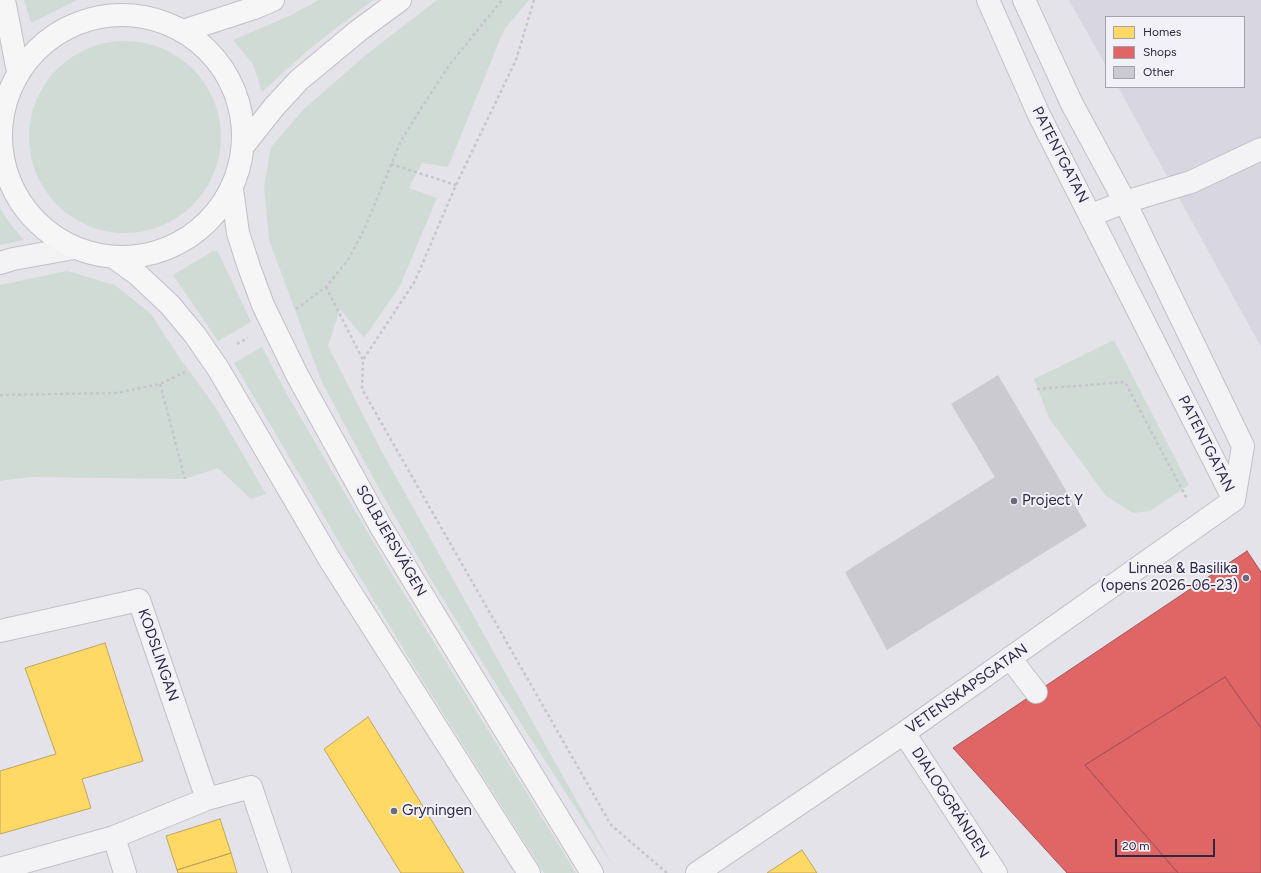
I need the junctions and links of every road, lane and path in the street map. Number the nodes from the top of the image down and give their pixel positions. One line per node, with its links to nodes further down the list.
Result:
1 (4, 0): 11 (main road)
2 (116, 0): 9 (main road)
3 (273, 0): 10 (main road)
4 (400, 0): 13 (main road)
5 (502, 0): 15 (path)
6 (534, 0): 16 (path)
7 (988, 0): 19 (street, PATENTGATAN)
8 (1024, 0): 18 (street, PATENTGATAN)
9 (137, 15): 10 (main road); 11 (main road)
10 (183, 31): 13 (main road)
11 (18, 72): 12 (main road)
12 (1, 126): 20 (main road)
13 (244, 145): 17 (main road)
14 (1261, 149): 18 (street)
15 (391, 164): 16 (path); 23 (path)
16 (456, 185): 27 (path)
17 (232, 189): 21 (main road); 45 (main road, SOLBJERSVÄGEN)
18 (1125, 202): 19 (street); 33 (street, PATENTGATAN)
19 (1091, 216): 33 (street, PATENTGATAN)
20 (74, 248): 21 (main road); 22 (street)
21 (115, 258): 44 (main road)
22 (0, 263)
23 (326, 287): 24 (path); 27 (path)
24 (290, 313)
25 (253, 335): 26 (path)
26 (236, 345)
27 (363, 360): 46 (path)
28 (185, 372): 29 (path)
29 (160, 384): 31 (path); 32 (path)
30 (1037, 389): 34 (path)
31 (0, 395)
32 (186, 479)
33 (1234, 500): 34 (street, VETENSKAPSGATAN)
34 (1201, 523): 36 (street, VETENSKAPSGATAN)
35 (0, 631): 39 (street, KODSLINGAN)
36 (1010, 658): 37 (street); 38 (street, VETENSKAPSGATAN)
37 (1036, 692)
38 (904, 733): 47 (street, VETENSKAPSGATAN); 48 (street, DIALOGGRÄNDEN)
39 (207, 800): 40 (street); 43 (street)
40 (114, 836): 41 (street); 42 (street)
41 (0, 869)
42 (125, 873)
43 (280, 873)
44 (529, 873)
45 (592, 873)
46 (667, 873)
47 (697, 873)
48 (996, 873)

